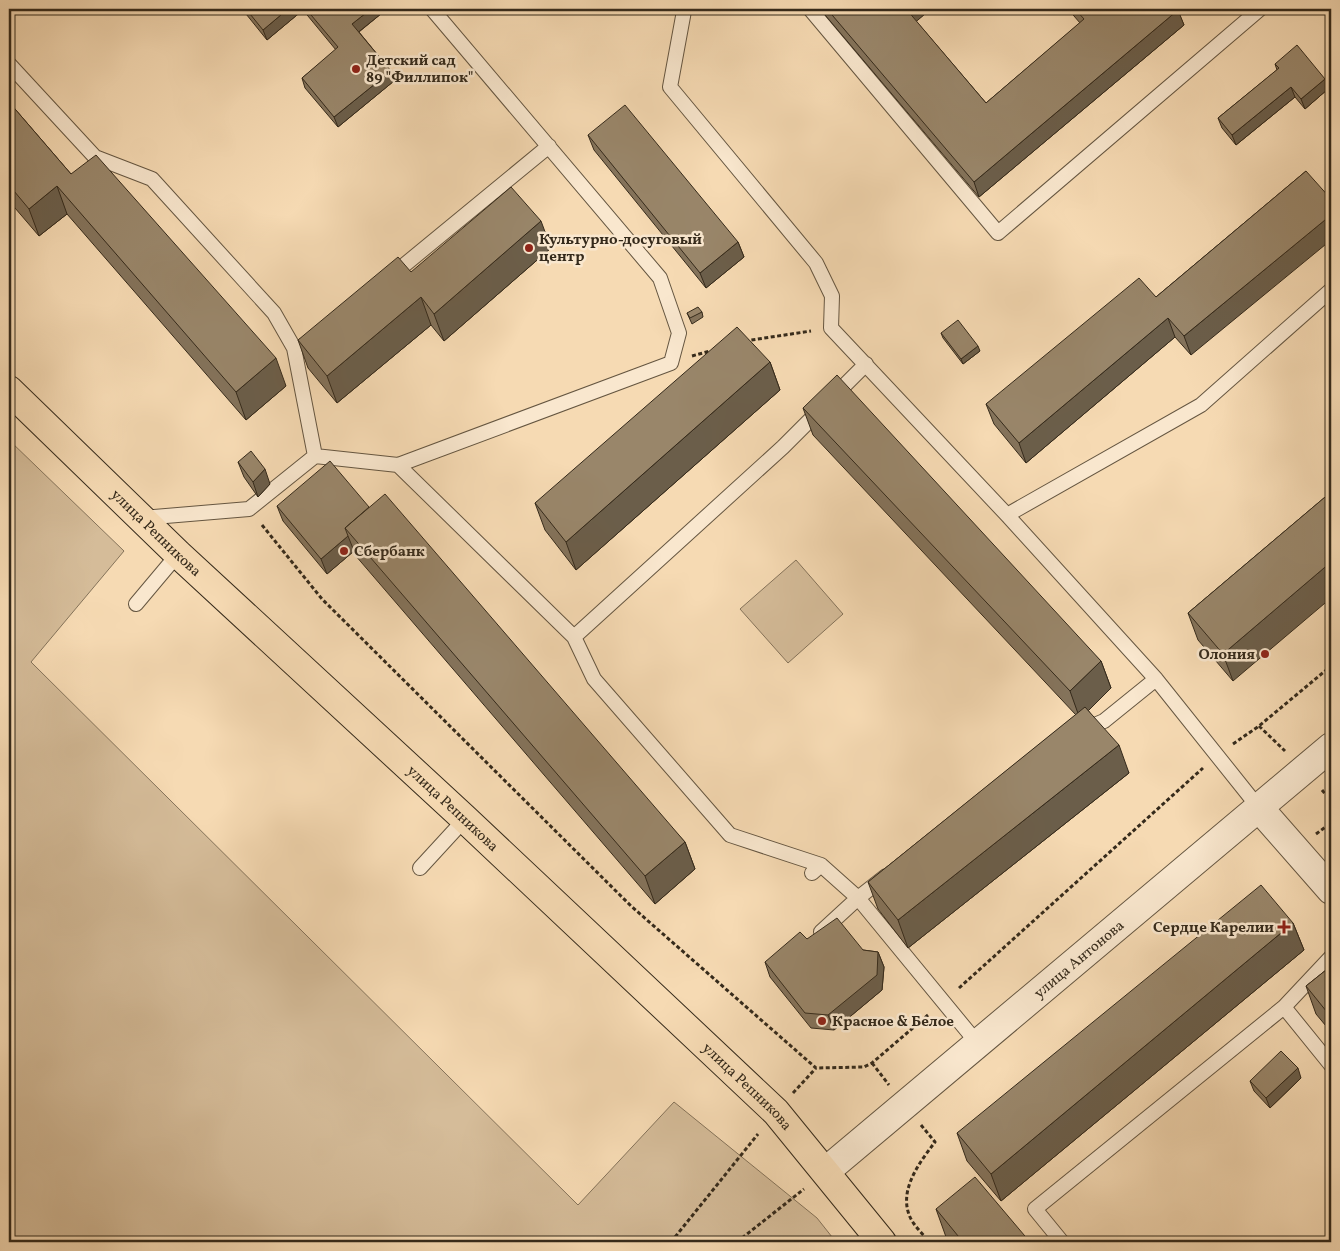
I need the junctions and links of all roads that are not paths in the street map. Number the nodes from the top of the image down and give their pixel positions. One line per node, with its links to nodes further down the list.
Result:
1 (432, 9): 6 (lane)
2 (686, 9): 11 (lane)
3 (810, 9): 4 (lane)
4 (1255, 10)
5 (9, 64): 10 (lane)
6 (549, 146): 7 (lane); 14 (lane)
7 (382, 283)
8 (1331, 290): 15 (lane)
9 (307, 342): 10 (lane)
10 (294, 348): 13 (lane)
11 (866, 364): 15 (lane); 19 (lane)
12 (9, 390): 16 (main road, улица Репникова)
13 (315, 456): 14 (lane); 16 (lane)
14 (398, 465): 19 (lane)
15 (1006, 515): 20 (lane)
16 (141, 518): 17 (main road, улица Репникова)
17 (178, 554): 18 (lane); 24 (main road, улица Репникова)
18 (136, 604)
19 (574, 637): 28 (lane)
20 (1156, 679): 21 (lane); 23 (lane)
21 (1070, 735)
22 (1331, 747): 23 (street, улица Антонова)
23 (1259, 808): 27 (street); 32 (street, улица Антонова)
24 (464, 819): 26 (lane); 34 (main road, улица Репникова)
25 (897, 867): 28 (lane)
26 (420, 868)
27 (1331, 890)
28 (858, 898): 29 (lane); 32 (lane)
29 (815, 938)
30 (1331, 958): 31 (lane)
31 (1284, 1007): 33 (lane); 36 (lane)
32 (978, 1044): 34 (street, улица Антонова)
33 (1331, 1065)
34 (826, 1172): 35 (main road, улица Репникова)
35 (882, 1242)
36 (1062, 1242)

